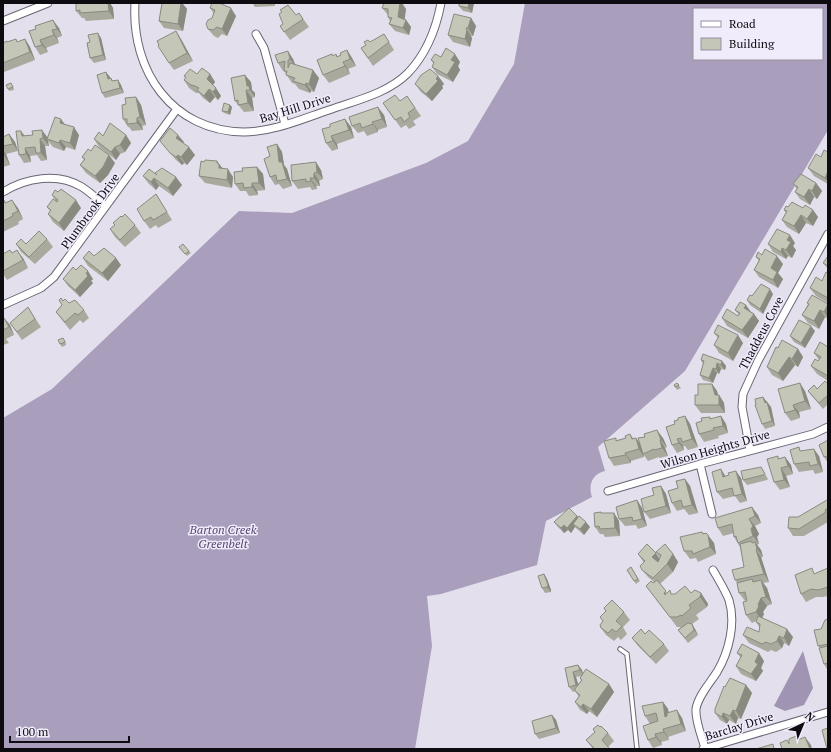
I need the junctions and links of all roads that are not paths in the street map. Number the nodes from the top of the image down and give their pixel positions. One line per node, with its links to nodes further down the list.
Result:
1 (48, 3): 4 (street)
2 (135, 3): 6 (street, Bay Hill Drive)
3 (441, 3): 7 (street, Bay Hill Drive)
4 (3, 21)
5 (256, 34): 7 (street)
6 (177, 109): 7 (street, Bay Hill Drive); 9 (street, Plumbrook Drive)
7 (286, 124)
8 (3, 192): 9 (street)
9 (106, 206): 11 (street, Plumbrook Drive)
10 (828, 234): 13 (street, Thaddeus Cove)
11 (3, 305)
12 (828, 427): 13 (street, Wilson Heights Drive)
13 (750, 450): 14 (street, Wilson Heights Drive)
14 (700, 464): 15 (street, Wilson Heights Drive); 16 (street)
15 (608, 491)
16 (712, 514)
17 (713, 570): 21 (street)
18 (620, 649): 20 (lane)
19 (828, 712): 21 (street, Barclay Drive)
20 (636, 749)
21 (704, 749)

